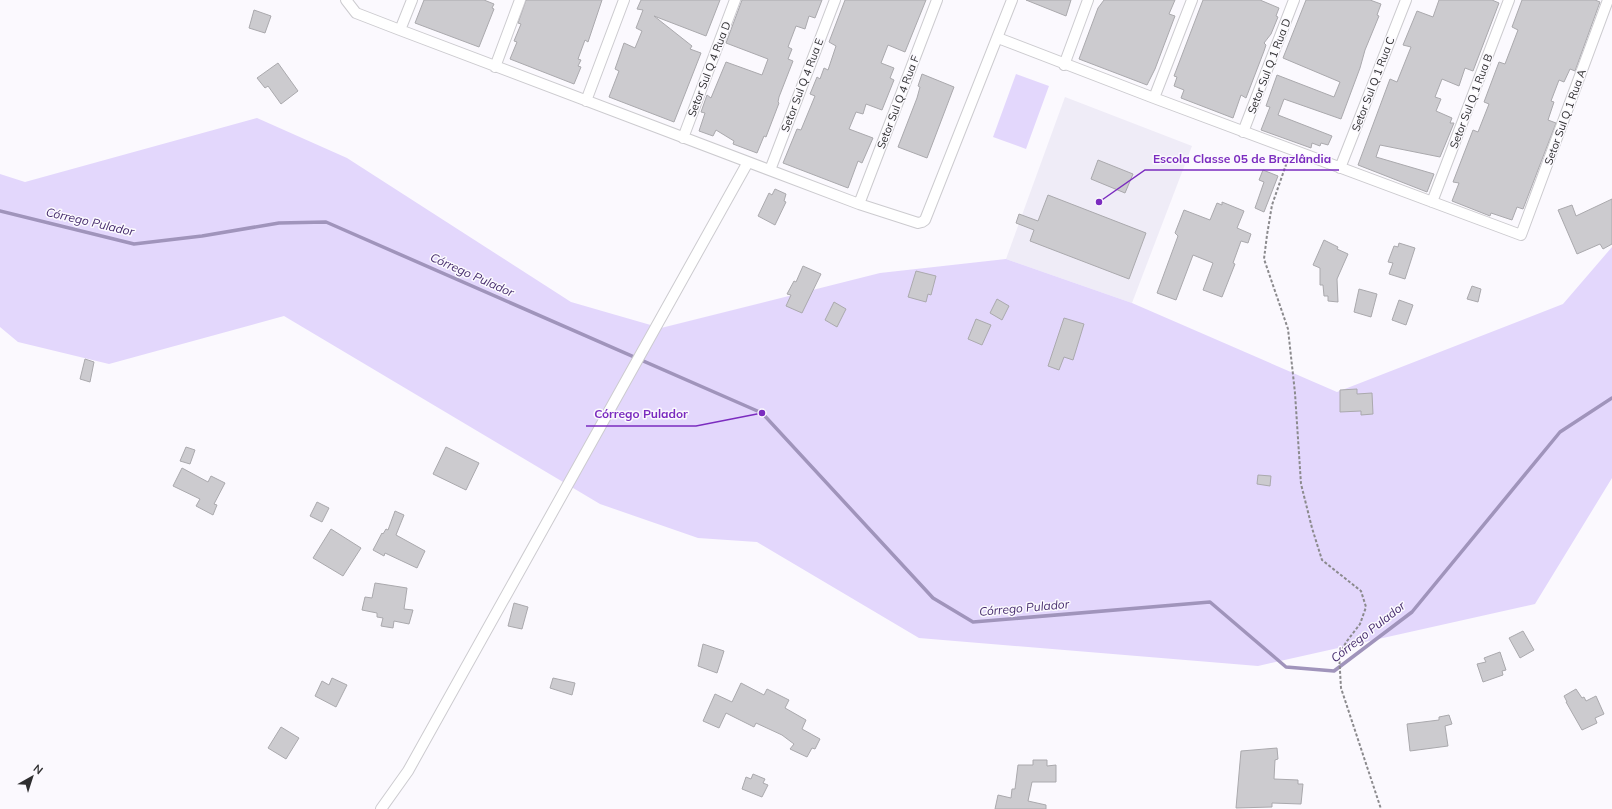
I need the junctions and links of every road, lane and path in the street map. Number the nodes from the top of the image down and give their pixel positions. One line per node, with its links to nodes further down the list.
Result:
1 (346, 0): 15 (street)
2 (412, 0): 15 (street)
3 (520, 0): 18 (street)
4 (624, 0): 20 (street)
5 (735, 0): 22 (street, Setor Sul Q 4 Rua D)
6 (835, 0): 26 (street, Setor Sul Q 4 Rua E)
7 (937, 0): 28 (street, Setor Sul Q 4 Rua F)
8 (1012, 0): 16 (street)
9 (1088, 0): 17 (street)
10 (1192, 0): 19 (street)
11 (1294, 0): 21 (street, Setor Sul Q 1 Rua D)
12 (1406, 0): 25 (street, Setor Sul Q 1 Rua C)
13 (1509, 0): 27 (street, Setor Sul Q 1 Rua B)
14 (1608, 0): 27 (street, Setor Sul Q 1 Rua A)
15 (400, 30): 18 (street)
16 (998, 38): 17 (street); 28 (street)
17 (1064, 64): 19 (street)
18 (495, 66): 20 (street)
19 (1154, 98): 21 (street)
20 (586, 101): 22 (street)
21 (1243, 132): 23 (street)
22 (683, 138): 24 (street)
23 (1291, 149): 25 (street); 30 (path)
24 (748, 162): 26 (street); 29 (street)
25 (1340, 168): 27 (street)
26 (770, 170): 28 (street)
27 (1432, 202)
28 (859, 204)
29 (382, 809)
30 (1381, 809)

